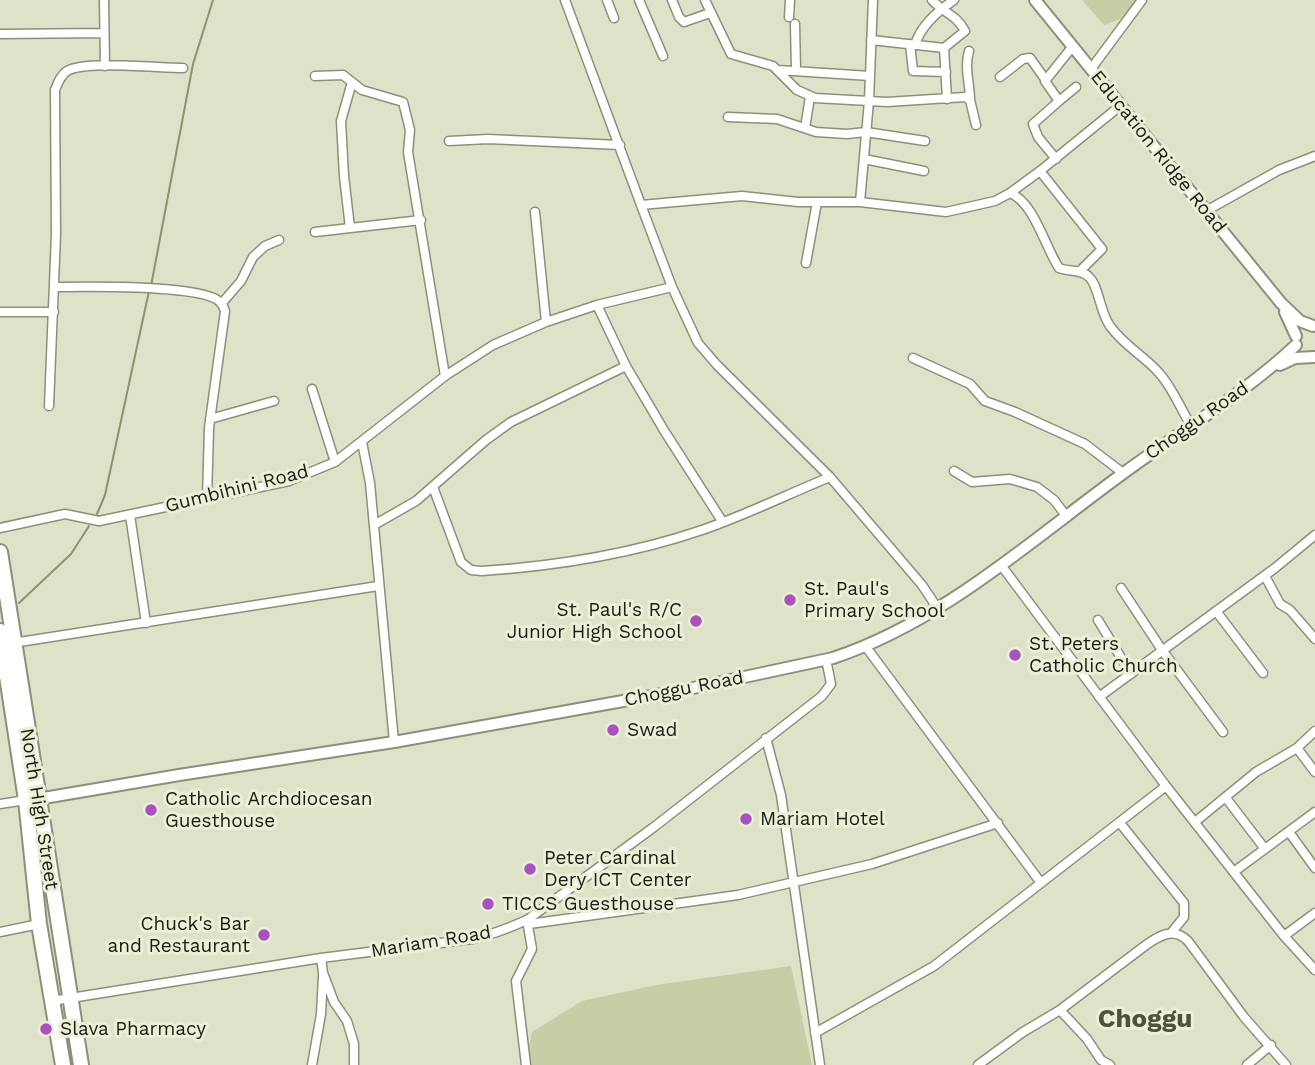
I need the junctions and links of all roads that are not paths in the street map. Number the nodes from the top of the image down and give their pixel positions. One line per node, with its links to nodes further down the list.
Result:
1 (104, 0): 16 (street)
2 (565, 0): 48 (street)
3 (607, 0): 15 (street)
4 (639, 0): 23 (street)
5 (672, 0): 14 (street)
6 (705, 0): 14 (street)
7 (790, 0): 28 (street)
8 (873, 0): 18 (street)
9 (932, 0): 13 (street)
10 (954, 0): 13 (street)
11 (1035, 0): 20 (main road, Education Ridge Road)
12 (1142, 0): 26 (street)
13 (941, 9): 19 (street); 21 (street)
14 (710, 13): 27 (street)
15 (614, 18)
16 (104, 33): 17 (street); 24 (street)
17 (0, 34)
18 (871, 40): 19 (street); 31 (street)
19 (912, 44): 21 (street); 29 (street)
20 (1073, 46): 26 (main road, Education Ridge Road); 33 (street)
21 (944, 48): 29 (street)
22 (969, 51): 38 (street)
23 (663, 56)
24 (105, 66): 25 (street); 66 (street)
25 (183, 68)
26 (1091, 69): 41 (main road, Education Ridge Road)
27 (778, 70): 28 (street); 36 (street)
28 (796, 71): 31 (street)
29 (946, 72): 37 (street)
30 (315, 76): 34 (street)
31 (870, 76): 39 (street)
32 (1000, 77): 33 (street)
33 (1045, 79): 40 (street)
34 (352, 82): 60 (street); 61 (street)
35 (1076, 88): 40 (street)
36 (810, 97): 39 (street); 44 (street)
37 (947, 99): 38 (street); 39 (street)
38 (970, 100): 43 (street)
39 (869, 101): 45 (street)
40 (1059, 101): 51 (street)
41 (1120, 106): 51 (street); 58 (main road, Education Ridge Road)
42 (729, 117): 44 (street)
43 (976, 125)
44 (806, 128): 45 (street)
45 (866, 132): 47 (street); 50 (street)
46 (449, 141): 48 (street)
47 (925, 141)
48 (620, 145): 57 (street)
49 (1315, 156): 58 (street)
50 (864, 159): 52 (street); 56 (street)
51 (1056, 159): 53 (street)
52 (924, 171)
53 (1040, 172): 54 (street); 65 (street)
54 (1010, 193): 56 (street); 65 (street)
55 (817, 202): 56 (street); 57 (street); 64 (street)
56 (860, 202)
57 (640, 205): 67 (street)
58 (1206, 211): 69 (main road, Education Ridge Road)
59 (535, 212): 73 (street)
60 (421, 220): 61 (street); 80 (street)
61 (350, 228): 62 (street)
62 (315, 232)
63 (279, 240): 68 (street)
64 (806, 263)
65 (1079, 272): 85 (street)
66 (55, 287): 68 (street); 72 (street)
67 (672, 287): 70 (street, Gumbihini Road); 90 (street)
68 (222, 303): 84 (street)
69 (1281, 303): 74 (main road, Education Ridge Road); 75 (main road, Education Ridge Road)
70 (597, 305): 73 (street, Gumbihini Road); 78 (street)
71 (0, 312): 72 (street)
72 (54, 312): 83 (street)
73 (547, 322): 80 (street, Gumbihini Road)
74 (1314, 326): 75 (main road, Choggu Road)
75 (1296, 340): 76 (main road); 79 (main road, Choggu Road)
76 (1313, 357): 79 (main road, Choggu Road)
77 (913, 358): 89 (street)
78 (626, 366): 91 (street); 95 (street)
79 (1262, 374): 85 (main road, Choggu Road)
80 (445, 376): 86 (street, Gumbihini Road)
81 (312, 389): 87 (street)
82 (274, 401): 84 (street)
83 (50, 406)
84 (211, 419): 92 (street)
85 (1191, 425): 89 (main road, Choggu Road)
86 (362, 442): 87 (street, Gumbihini Road); 96 (street)
87 (335, 462): 92 (street, Gumbihini Road)
88 (954, 471): 94 (street)
89 (1123, 473): 94 (main road, Choggu Road)
90 (830, 477): 95 (street); 104 (street)
91 (433, 487): 95 (street); 96 (street)
92 (207, 499): 93 (street, Gumbihini Road)
93 (130, 515): 97 (street, Gumbihini Road); 107 (street)
94 (1067, 517): 100 (main road, Choggu Road)
95 (722, 522)
96 (374, 525): 102 (street)
97 (0, 528)
98 (1315, 535): 101 (street)
99 (0, 552): 110 (highway, North High Street)
100 (1001, 565): 104 (main road, Choggu Road); 116 (street)
101 (1265, 576): 105 (street); 109 (street)
102 (378, 586): 107 (street); 120 (street)
103 (1121, 588): 112 (street)
104 (938, 609): 111 (main road, Choggu Road)
105 (1216, 611): 112 (street); 115 (street)
106 (1098, 620): 114 (street)
107 (145, 623): 110 (street)
108 (0, 631): 125 (highway, North High Street)
109 (1315, 639)
110 (13, 643): 125 (highway, North High Street)
111 (866, 647): 113 (main road, Choggu Road); 129 (street)
112 (1163, 650): 114 (street); 118 (street)
113 (826, 659): 119 (street, Mariam Road); 120 (main road, Choggu Road)
114 (1131, 674): 116 (street)
115 (1263, 674)
116 (1099, 697): 123 (street)
117 (1315, 731): 121 (street)
118 (1223, 732)
119 (766, 738): 135 (street); 138 (street, Mariam Road)
120 (394, 743): 125 (main road, Choggu Road)
121 (1297, 748): 122 (street); 124 (street)
122 (1315, 772)
123 (1166, 786): 128 (street); 130 (street)
124 (1226, 798): 128 (street); 132 (street)
125 (32, 800): 126 (street); 139 (highway, North High Street); 146 (highway, North High Street)
126 (0, 804)
127 (1315, 812): 131 (street)
128 (1195, 822): 134 (street)
129 (998, 823): 135 (street); 136 (street)
130 (1120, 823): 136 (street); 141 (street)
131 (1289, 832): 132 (street); 133 (street)
132 (1265, 849): 134 (street)
133 (1315, 868)
134 (1235, 871): 142 (street)
135 (793, 882): 138 (street); 149 (street)
136 (1041, 883): 149 (street)
137 (1315, 913): 142 (street)
138 (528, 922): 143 (street, Mariam Road); 155 (street)
139 (39, 924): 140 (street); 147 (highway, North High Street)
140 (0, 932)
141 (1172, 932): 148 (street); 150 (street)
142 (1284, 936): 144 (street)
143 (321, 958): 145 (street); 146 (street, Mariam Road)
144 (1315, 970)
145 (323, 973): 153 (street); 154 (street)
146 (71, 998): 147 (street, Mariam Road); 152 (highway, North High Street)
147 (52, 1001): 151 (highway, North High Street)
148 (1060, 1010): 157 (street); 158 (street)
149 (815, 1033): 156 (street)
150 (1270, 1045): 159 (street); 160 (street)
151 (63, 1065)
152 (81, 1065)
153 (312, 1065)
154 (354, 1065)
155 (526, 1065)
156 (820, 1065)
157 (978, 1065)
158 (1110, 1065)
159 (1247, 1065)
160 (1286, 1065)

